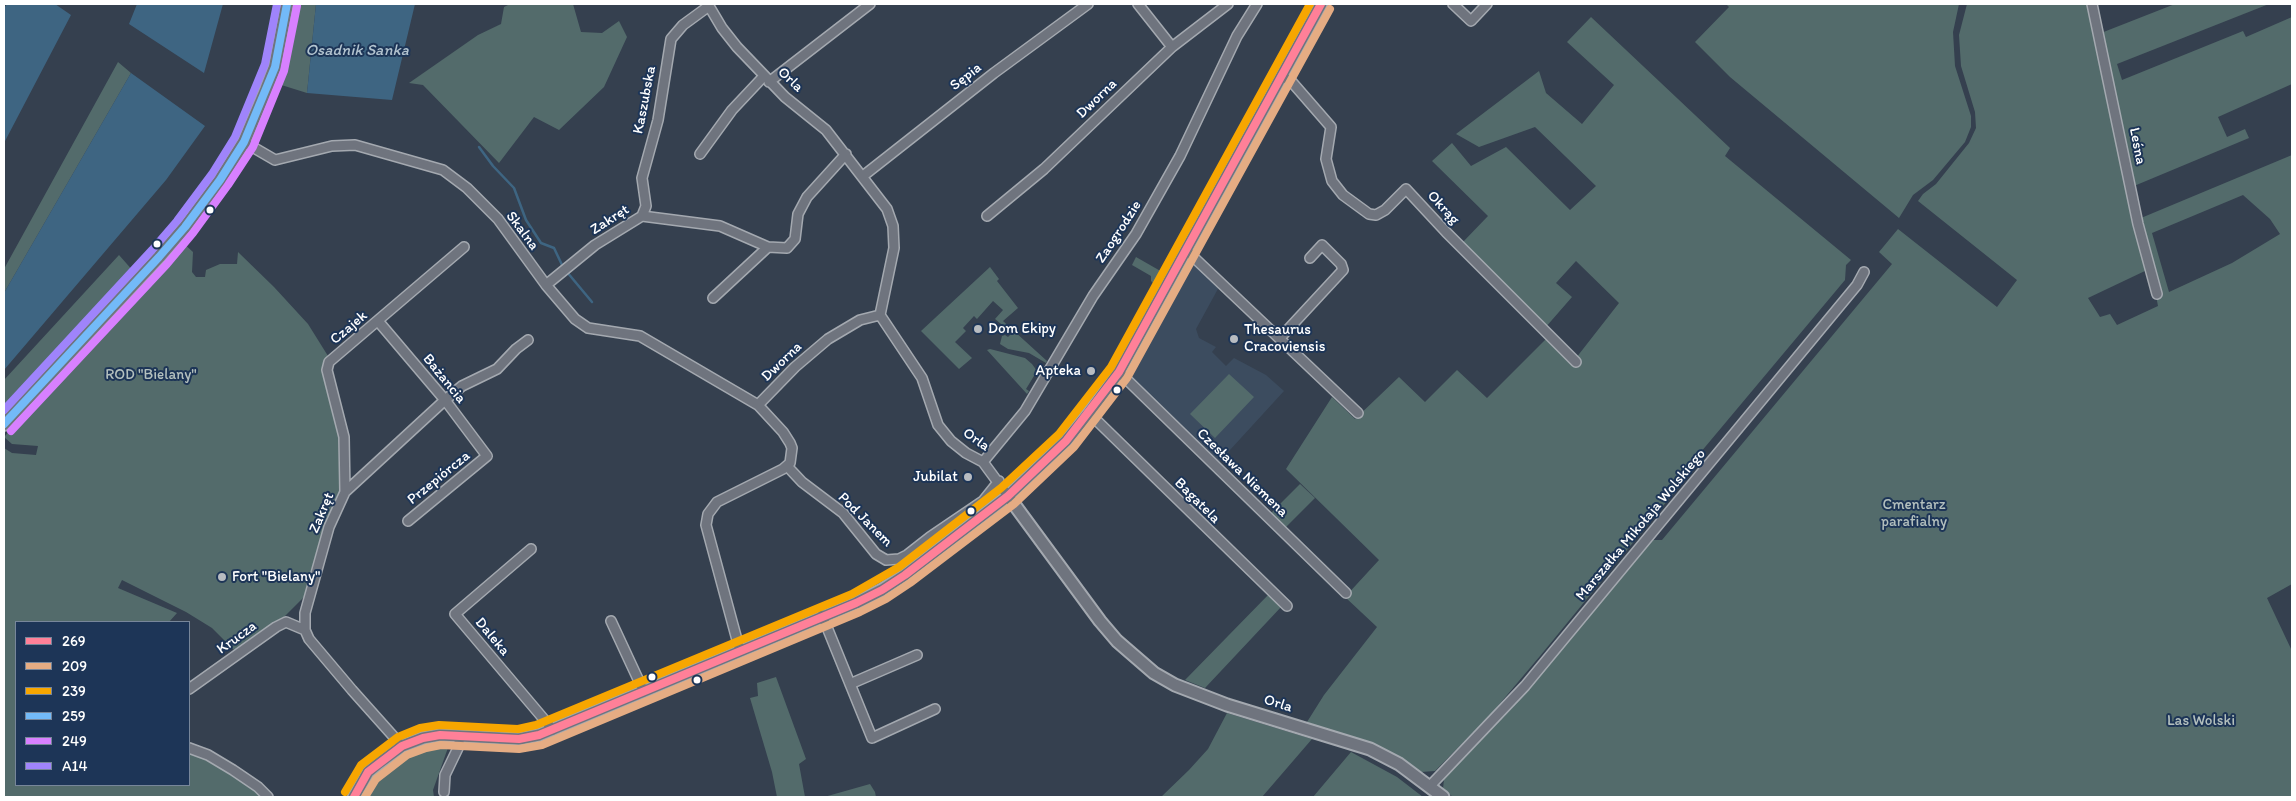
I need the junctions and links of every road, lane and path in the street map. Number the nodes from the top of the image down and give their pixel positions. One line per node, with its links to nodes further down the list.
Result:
1 (287, 4): 15 (main road)
2 (870, 4): 14 (street)
3 (1088, 4): 18 (street, Sępia)
4 (1138, 4): 12 (street)
5 (1228, 4): 12 (street, Dworna)
6 (1257, 4): 41 (street, Zaogrodzie)
7 (1320, 4): 13 (street)
8 (1453, 4): 9 (street)
9 (1487, 4)
10 (2092, 4): 27 (street, Leśna)
11 (710, 5): 14 (street, Orla); 19 (street, Kaszubska)
12 (1172, 48): 20 (street, Dworna)
13 (1281, 76): 23 (street); 33 (street, Okrąg)
14 (766, 79): 16 (street); 17 (street, Orla)
15 (244, 142): 26 (street, Skalna); 39 (main road)
16 (700, 154)
17 (846, 154): 18 (street, Orla); 22 (street)
18 (863, 176): 29 (street, Orla)
19 (642, 216): 22 (street); 26 (street, Zakręt)
20 (987, 216)
21 (464, 247): 30 (street, Czajek)
22 (768, 247): 28 (street)
23 (1186, 250): 31 (street); 34 (street)
24 (1310, 258): 31 (street)
25 (1864, 272): 63 (street, Marszałka Mikołaja Wolskiego)
26 (546, 285): 36 (street, Skalna)
27 (2156, 294)
28 (713, 298)
29 (880, 315): 36 (street, Dworna); 41 (street, Orla)
30 (378, 321): 35 (street, Bażancia); 44 (street, Czajek)
31 (1280, 338): 38 (street)
32 (528, 340): 35 (street, Zakręt)
33 (1576, 362)
34 (1118, 372): 37 (street); 48 (street, Czesława Niemena)
35 (445, 400): 40 (street, Bażancia); 44 (street, Zakręt)
36 (758, 405): 42 (street)
37 (1089, 413): 45 (street); 49 (street, Bagatela)
38 (1358, 413)
39 (4, 424)
40 (487, 456): 46 (street, Przepiórcza)
41 (983, 462): 43 (street, Orla)
42 (786, 466): 43 (street, Pod Janem); 53 (street)
43 (999, 481): 45 (street, Orla)
44 (345, 492): 52 (street, Zakręt)
45 (1008, 496): 50 (street); 63 (street, Orla)
46 (408, 520)
47 (531, 548): 59 (street, Daleka)
48 (1346, 593)
49 (1287, 606)
50 (822, 615): 53 (street); 55 (street)
51 (611, 621): 57 (street)
52 (305, 630): 56 (street, Krucza); 61 (street)
53 (740, 651): 57 (street)
54 (917, 654): 55 (street)
55 (850, 684): 58 (street)
56 (190, 688)
57 (644, 692): 59 (street)
58 (935, 709)
59 (553, 730): 60 (street)
60 (460, 736): 61 (street); 64 (street)
61 (402, 746): 66 (street)
62 (190, 748): 65 (street)
63 (1429, 787): 67 (street, Orla)
64 (444, 792)
65 (268, 797)
66 (354, 797)
67 (1443, 797)

